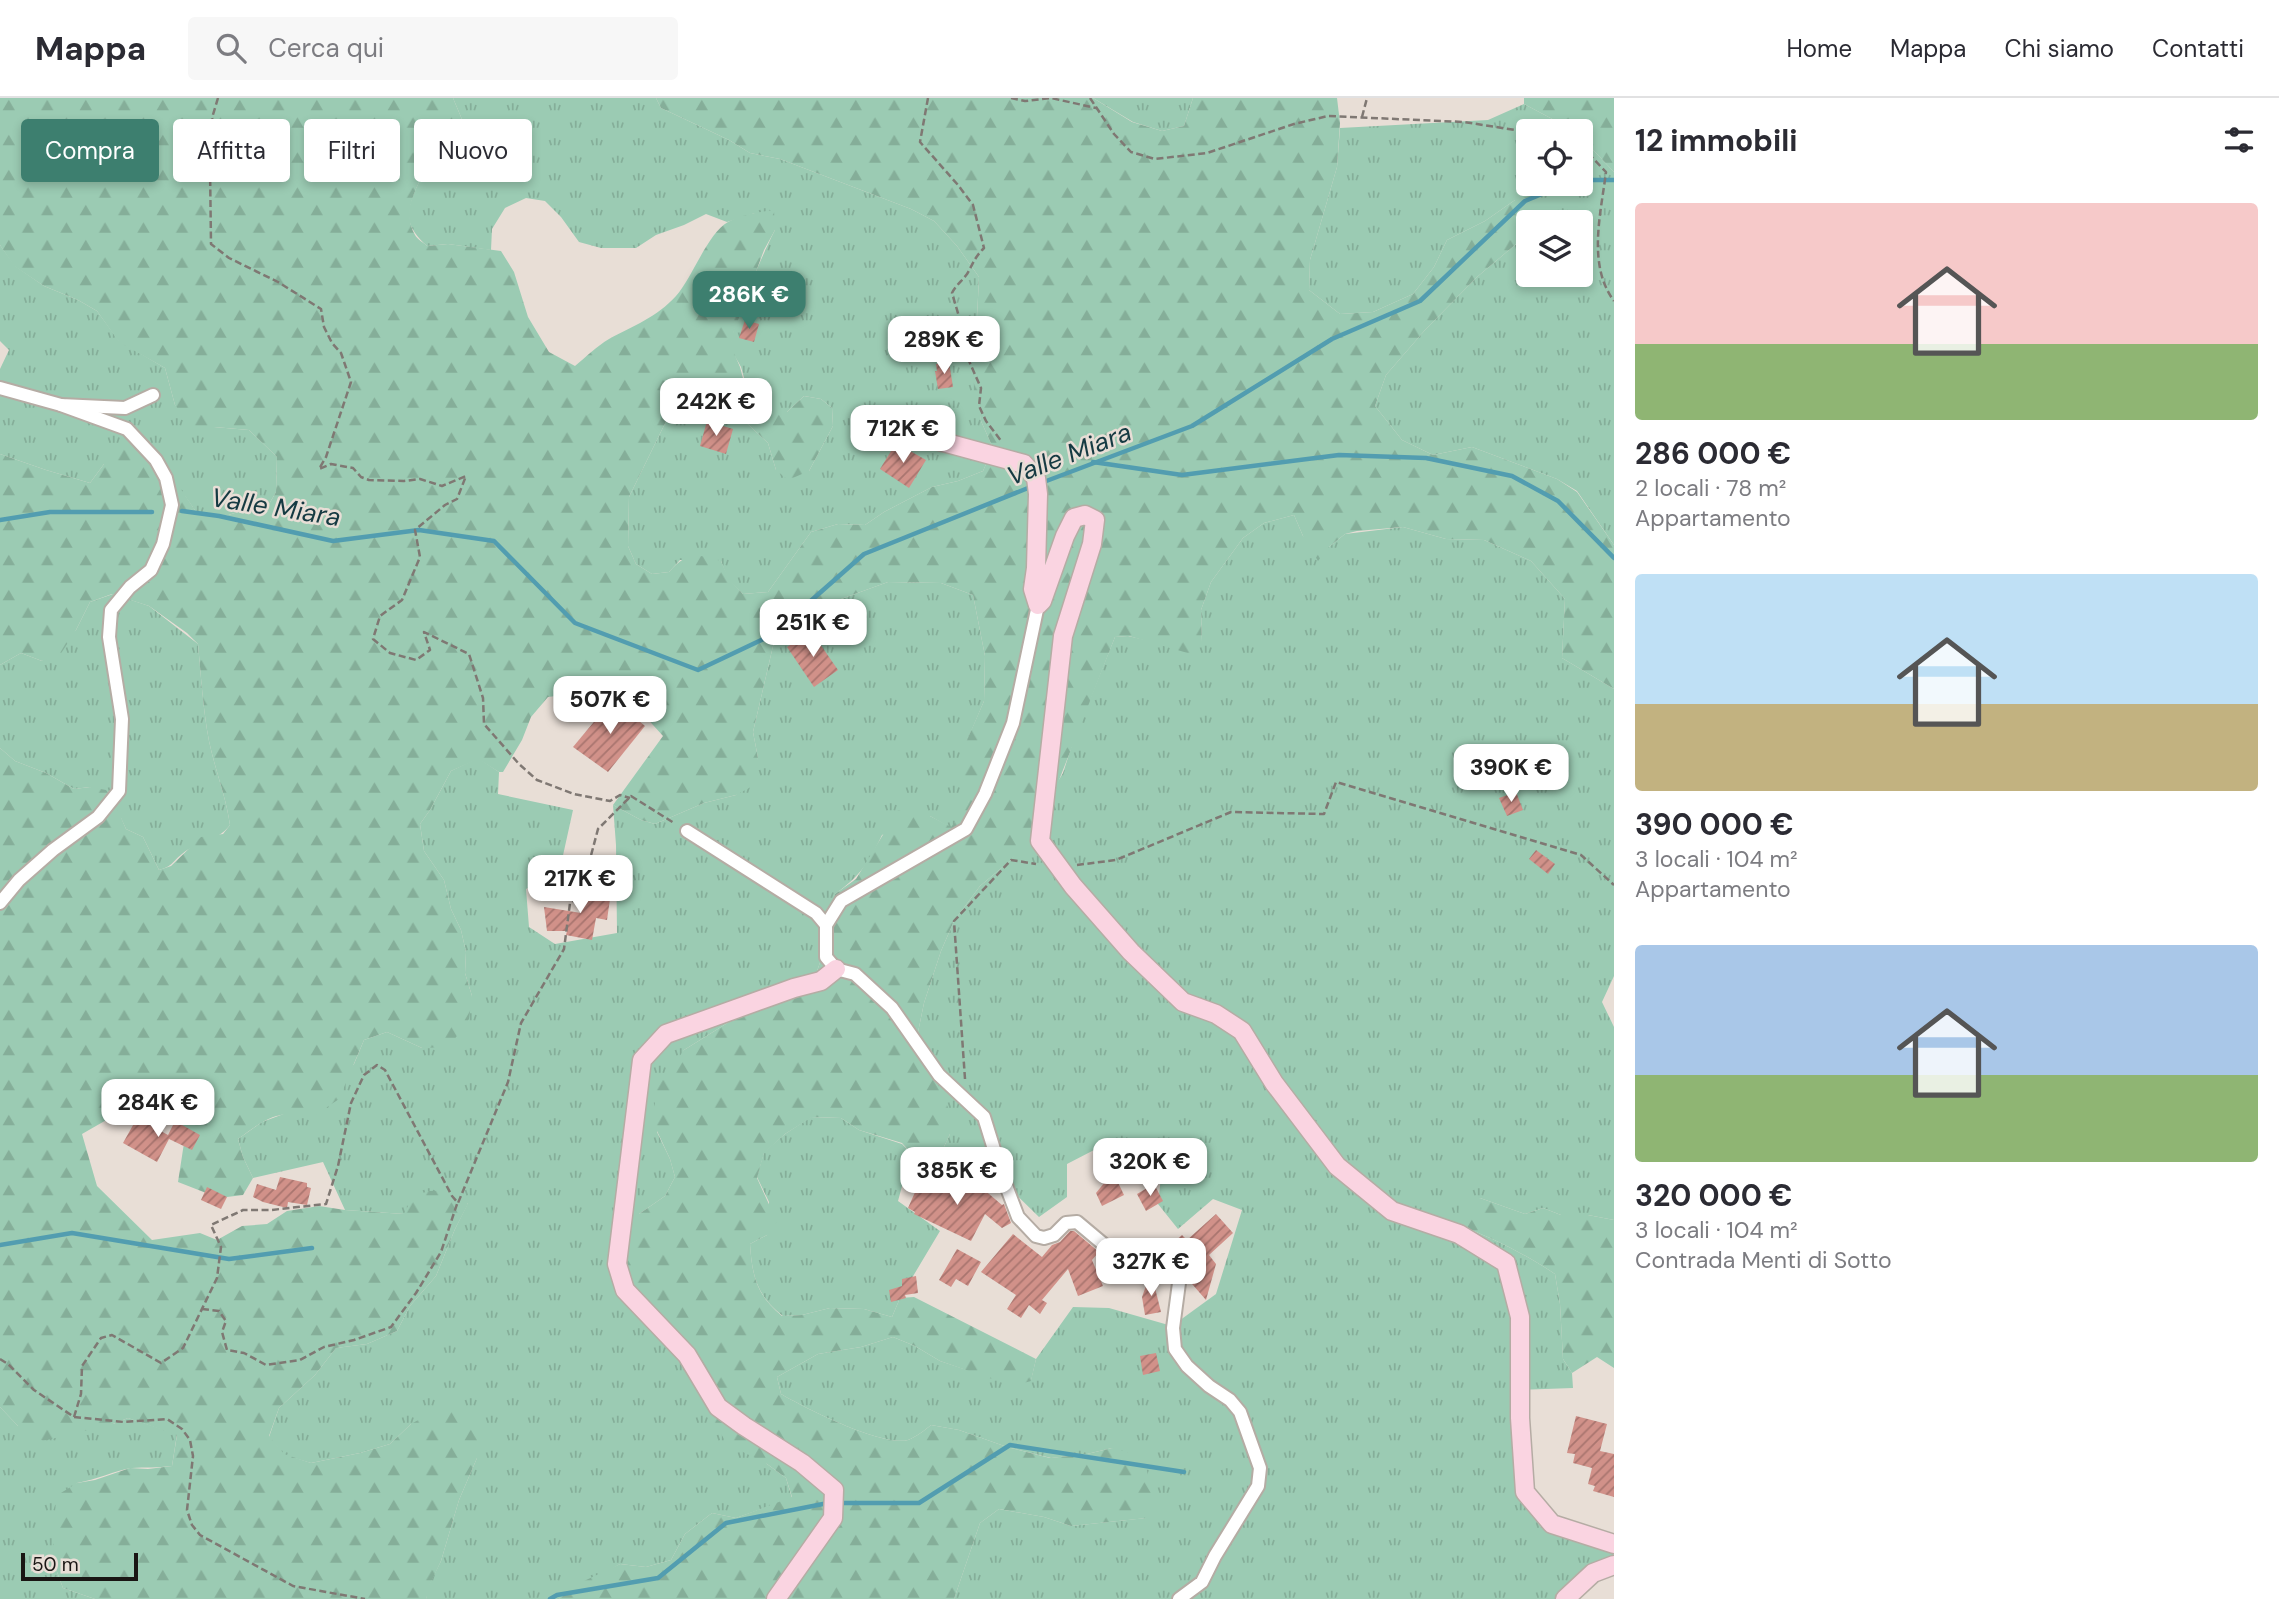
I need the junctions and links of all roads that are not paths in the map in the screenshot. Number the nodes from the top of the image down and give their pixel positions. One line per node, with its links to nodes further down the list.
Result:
1 (0, 388): 3 (street)
2 (153, 395): 3 (street)
3 (61, 405): 7 (street)
4 (877, 424): 5 (street)
5 (1038, 605): 8 (street); 10 (street)
6 (687, 831): 8 (street)
7 (0, 902)
8 (826, 925): 9 (street)
9 (836, 970): 12 (street); 13 (street)
10 (1614, 1544)
11 (1614, 1565): 14 (street)
12 (776, 1599)
13 (1179, 1599)
14 (1565, 1599)

